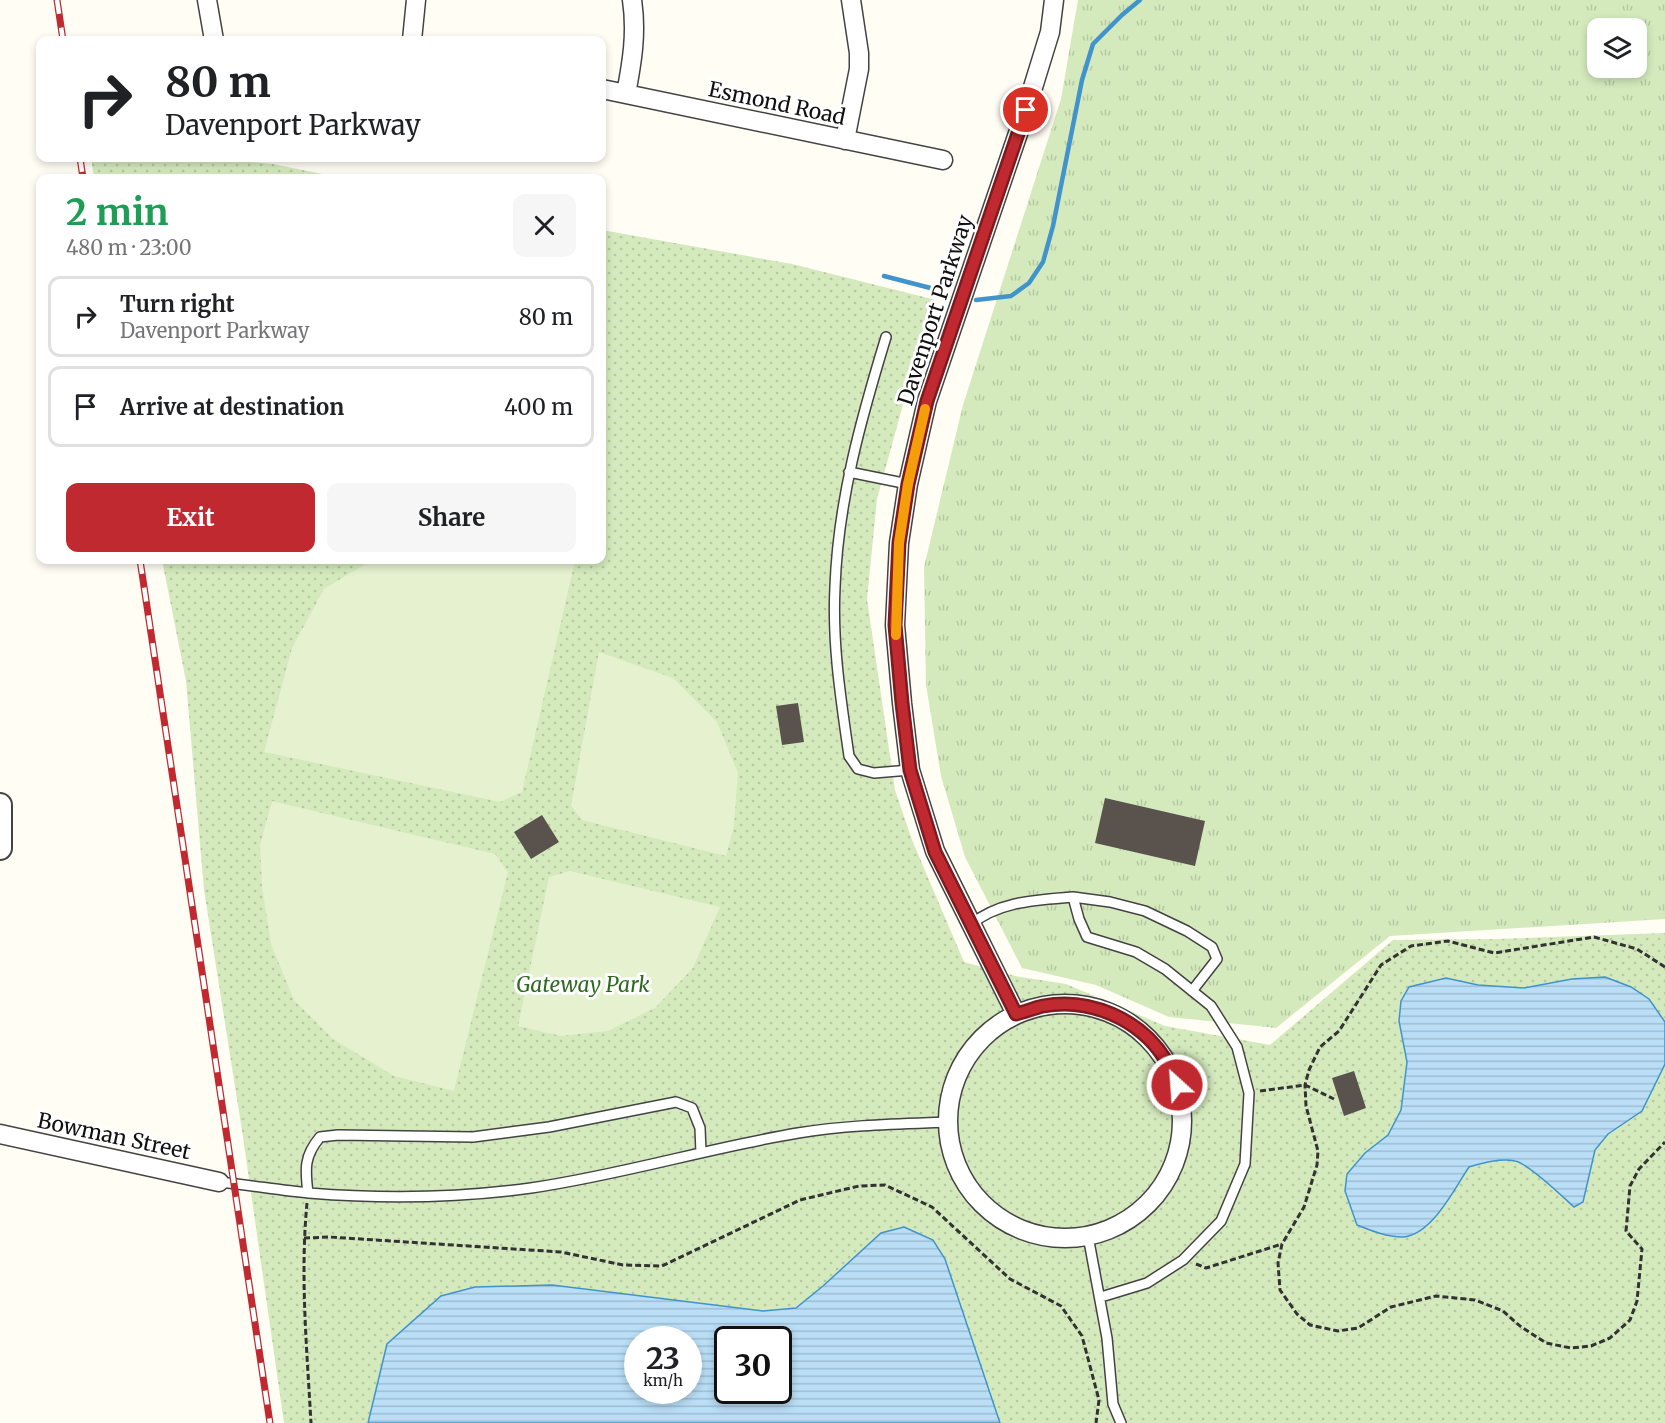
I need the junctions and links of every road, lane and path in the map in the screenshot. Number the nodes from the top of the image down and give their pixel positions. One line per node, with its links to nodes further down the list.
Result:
1 (207, 0): 6 (street)
2 (416, 0): 7 (street)
3 (632, 0): 9 (street)
4 (851, 0): 10 (street)
5 (1054, 0): 14 (street, Davenport Parkway)
6 (213, 36)
7 (412, 36)
8 (606, 90): 9 (street, Esmond Road)
9 (626, 94): 10 (street, Esmond Road)
10 (845, 140): 11 (street, Esmond Road)
11 (943, 160)
12 (886, 337): 13 (lane)
13 (849, 472): 14 (lane); 15 (lane)
14 (908, 484): 15 (street, Davenport Parkway)
15 (910, 770): 19 (street, Davenport Parkway)
16 (0, 805): 17 (street)
17 (0, 848)
18 (1073, 897): 19 (lane); 21 (lane); 21 (lane)
19 (970, 925): 22 (street, Davenport Parkway)
20 (1665, 968): 23 (path)
21 (1192, 991): 24 (lane)
22 (1016, 1014): 26 (street); 32 (street)
23 (1305, 1085): 24 (path); 25 (path); 34 (path)
24 (1250, 1093): 35 (lane)
25 (1334, 1099)
26 (948, 1122): 29 (lane); 32 (street)
27 (0, 1134): 30 (street, Bowman Street)
28 (1665, 1142): 34 (path)
29 (700, 1153): 31 (lane); 31 (lane)
30 (219, 1182): 31 (lane)
31 (308, 1193): 33 (path)
32 (1088, 1236): 36 (lane)
33 (304, 1238): 37 (path); 38 (path)
34 (1282, 1244): 35 (path)
35 (1183, 1260): 36 (lane)
36 (1101, 1297): 39 (lane)
37 (311, 1423)
38 (1096, 1423)
39 (1122, 1423)

